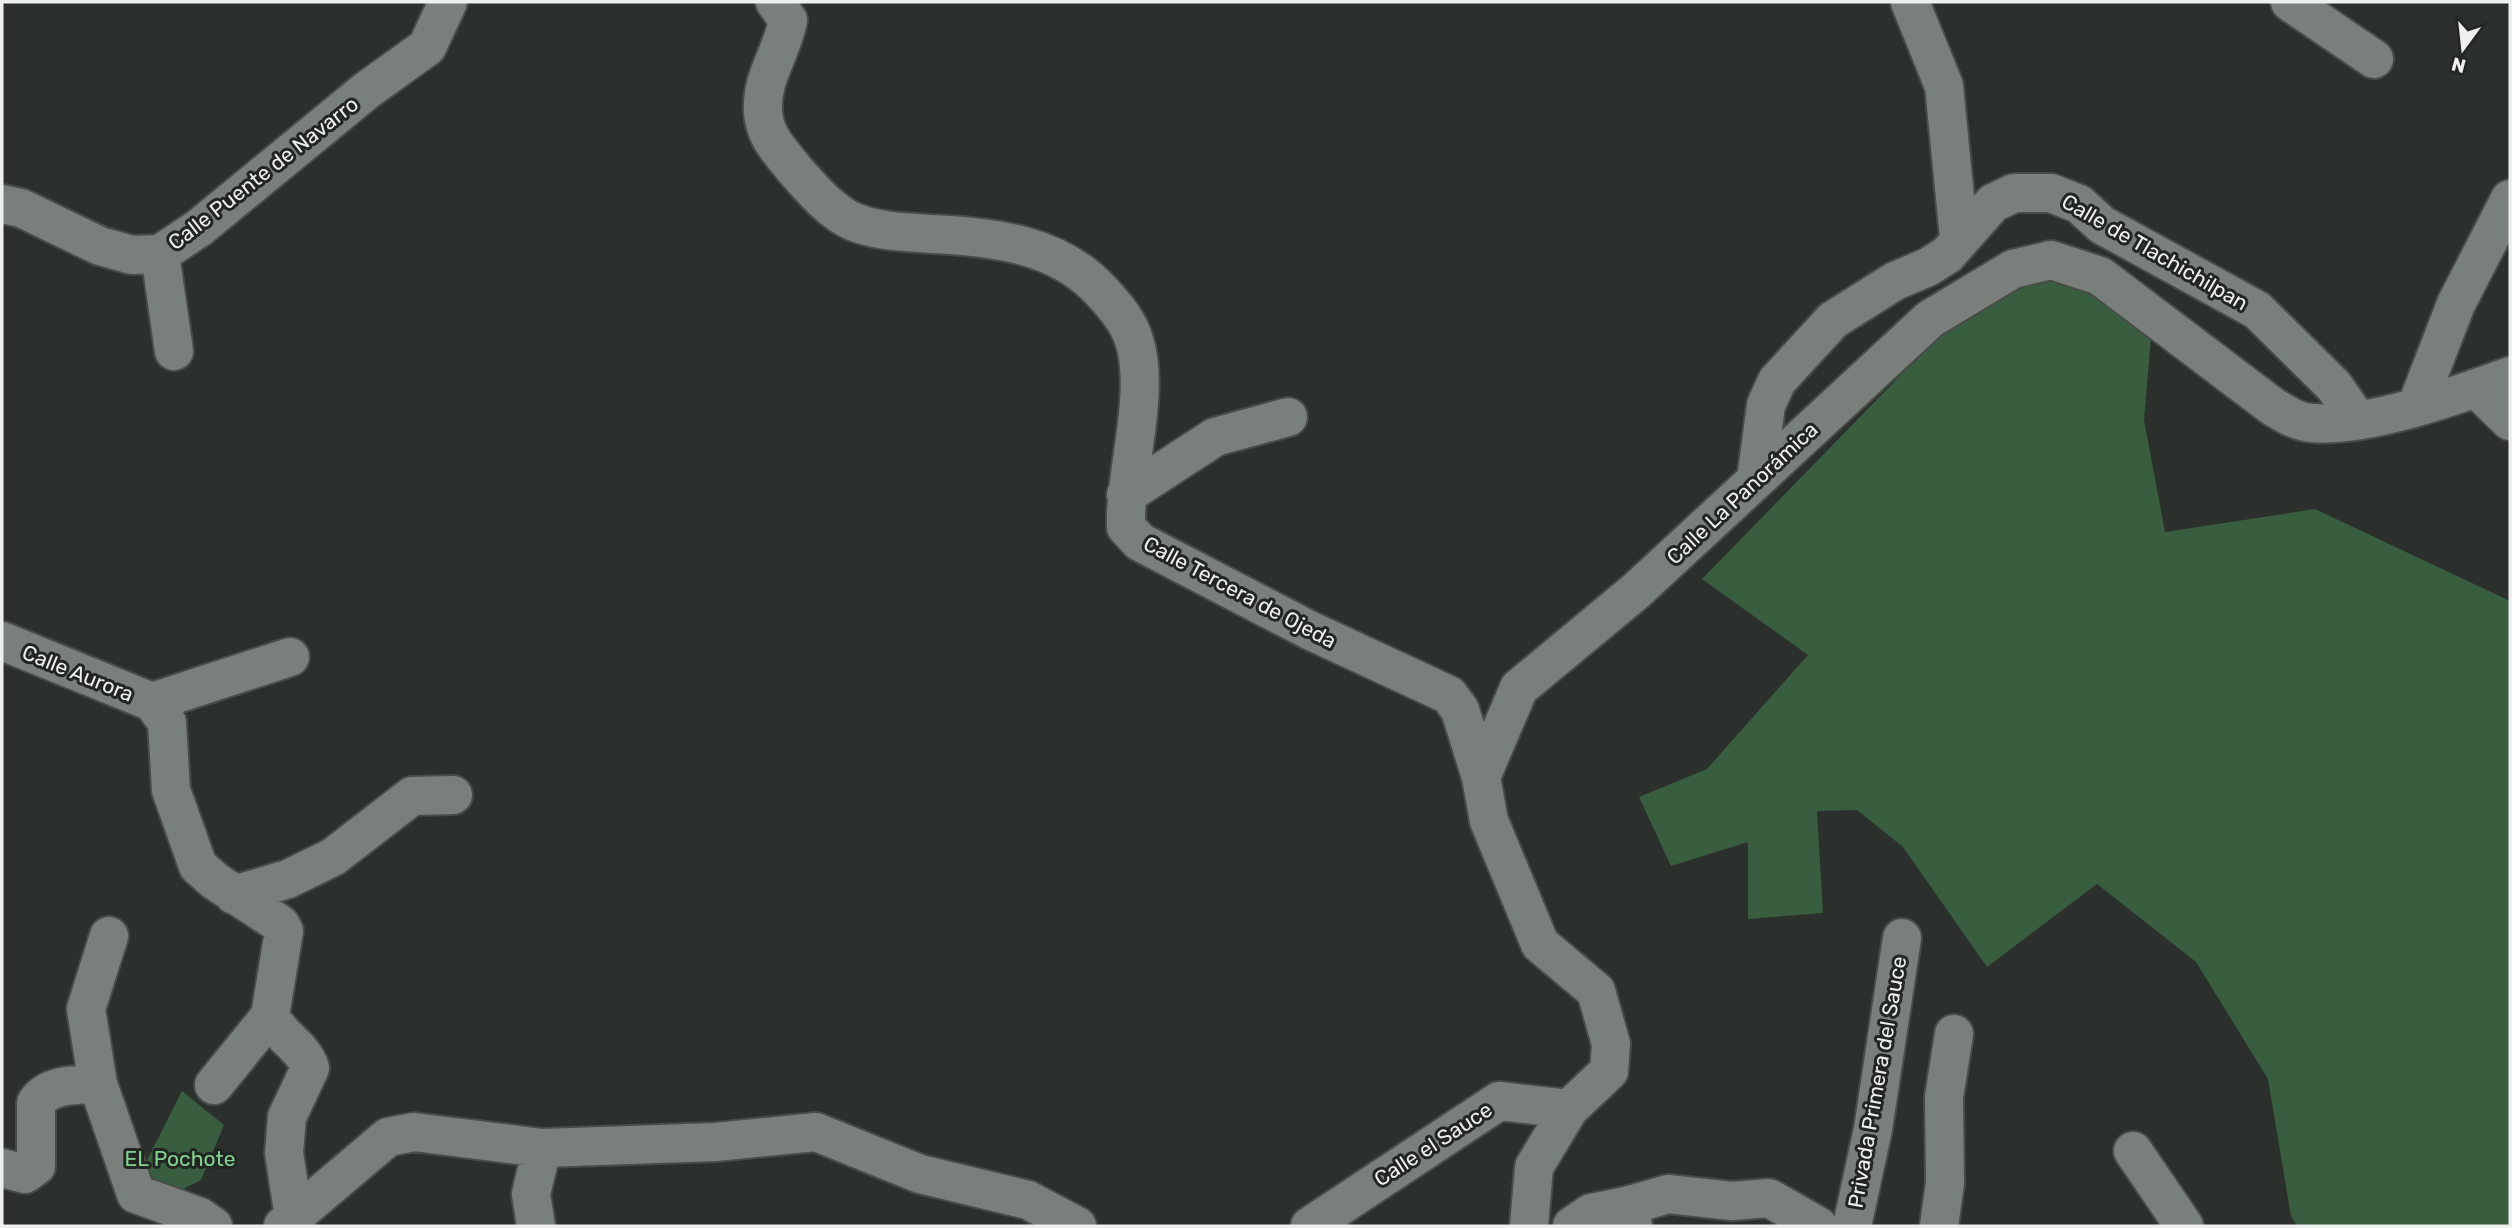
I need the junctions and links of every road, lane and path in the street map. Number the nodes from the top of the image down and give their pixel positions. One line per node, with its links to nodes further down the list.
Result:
1 (448, 2): 9 (street, Calle Puente de Navarro)
2 (775, 2): 17 (street, Calle Tercera de Ojeda)
3 (1910, 2): 8 (street)
4 (2298, 4): 5 (street)
5 (2374, 59)
6 (2510, 199): 12 (street)
7 (2, 204): 9 (street, Calle Puente de Navarro)
8 (1959, 238): 14 (street, Calle de Tlachichilpan); 16 (street, Calle de Tlachichilpan)
9 (160, 254): 10 (street)
10 (174, 351)
11 (2493, 382): 12 (street, Calle La Panorámica); 15 (street)
12 (2417, 405): 14 (street, Calle La Panorámica)
13 (1289, 416): 17 (street)
14 (2357, 419): 16 (street, Calle La Panorámica)
15 (2510, 421)
16 (1756, 480): 21 (street, Calle La Panorámica)
17 (1126, 495): 21 (street, Calle Tercera de Ojeda)
18 (2, 641): 20 (street, Calle Aurora)
19 (290, 657): 20 (street)
20 (152, 702): 23 (street, Calle Aurora)
21 (1481, 777): 30 (street)
22 (453, 794): 23 (street)
23 (234, 895): 26 (street, Calle Aurora)
24 (109, 936): 28 (street)
25 (1902, 938): 44 (street, Privada Primera del Sauce)
26 (270, 1016): 29 (street); 37 (street)
27 (1954, 1034): 45 (street)
28 (98, 1084): 34 (street); 38 (street)
29 (214, 1084)
30 (1569, 1109): 40 (street, Calle el Sauce); 41 (street)
31 (486, 1140): 32 (street); 35 (street); 37 (street)
32 (542, 1147): 35 (street); 39 (street)
33 (2133, 1151): 46 (street)
34 (2, 1168)
35 (534, 1210)
36 (1632, 1216): 42 (street); 43 (street)
37 (288, 1221)
38 (195, 1222)
39 (1077, 1226)
40 (1310, 1226)
41 (1528, 1226)
42 (1572, 1226)
43 (1818, 1226)
44 (1852, 1226)
45 (1940, 1226)
46 (2184, 1226)

